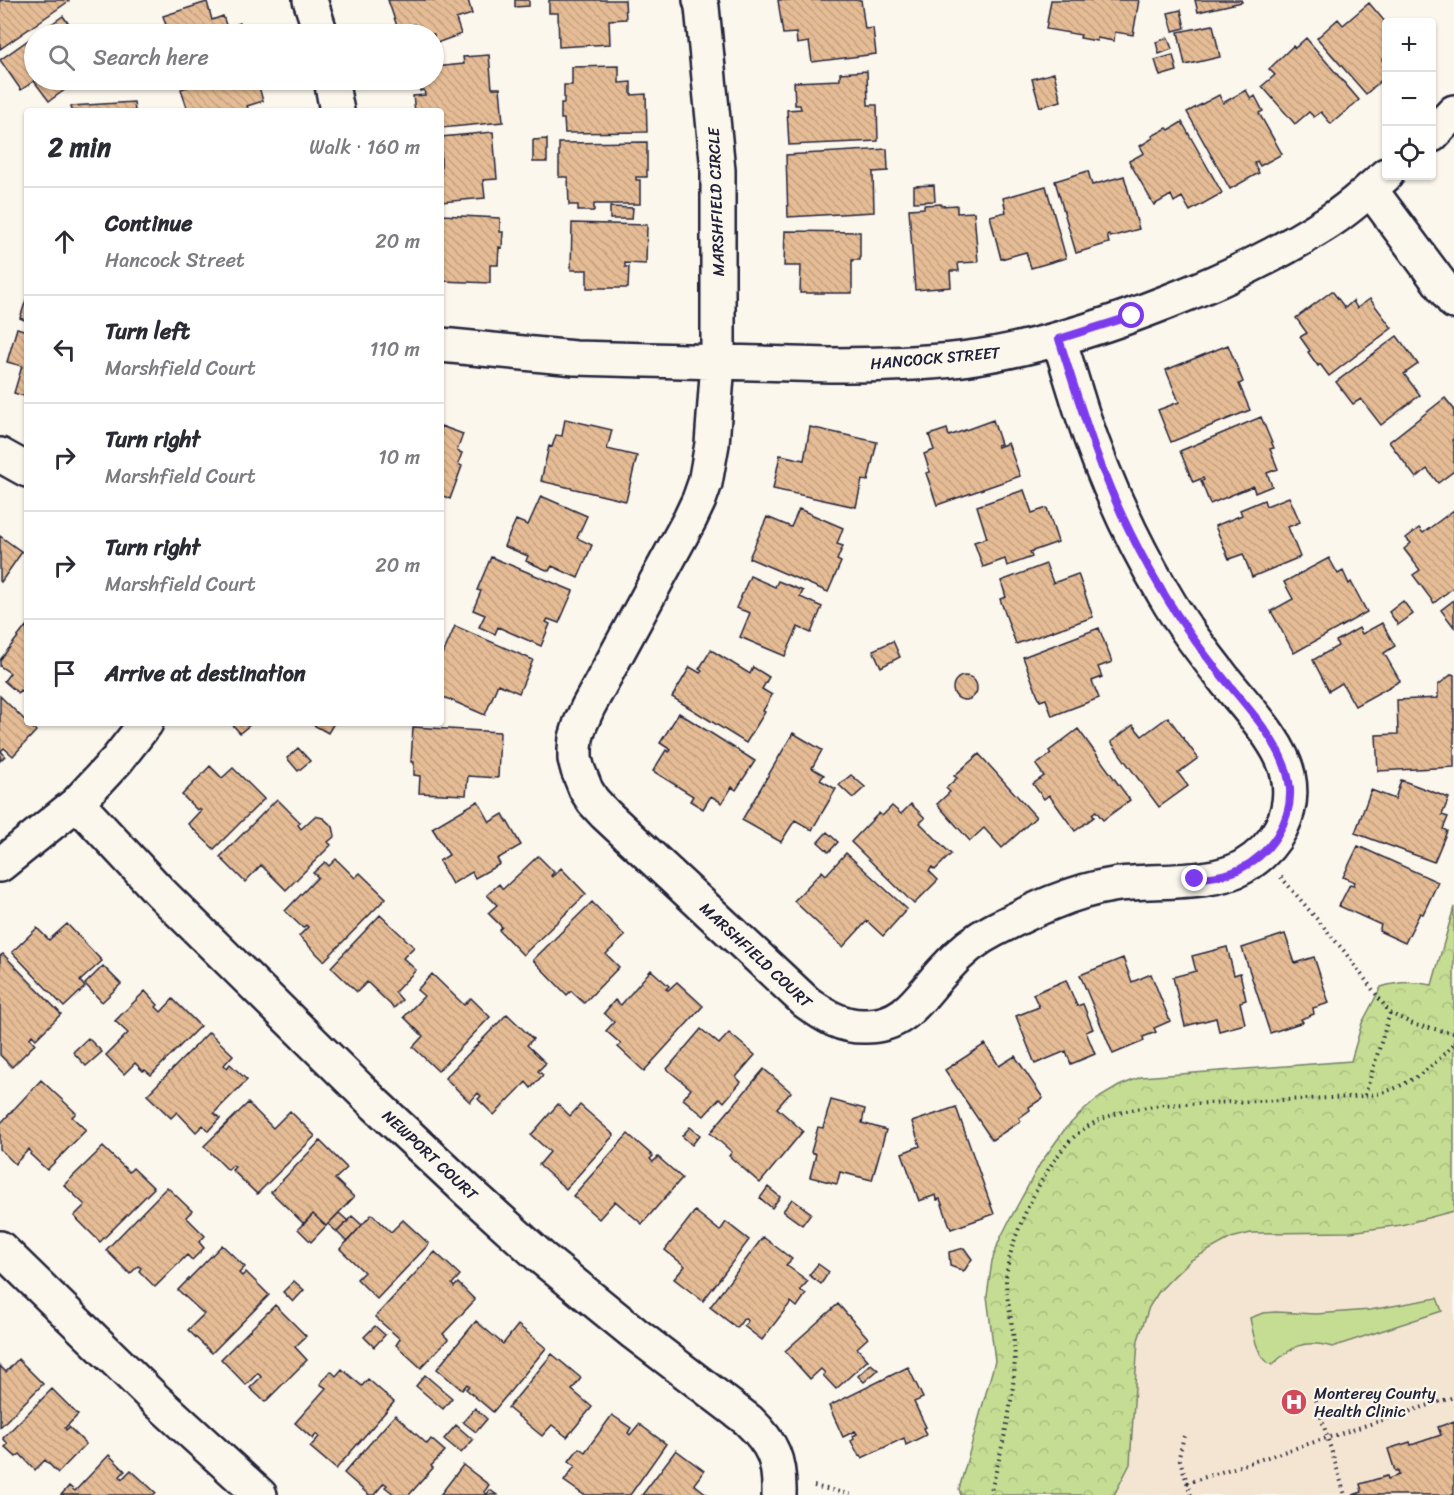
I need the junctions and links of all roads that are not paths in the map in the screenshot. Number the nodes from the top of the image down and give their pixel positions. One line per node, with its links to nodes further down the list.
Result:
1 (310, 0): 3 (street)
2 (702, 2): 12 (street, MARSHFIELD CIRCLE)
3 (318, 24)
4 (333, 90): 5 (street)
5 (336, 108)
6 (1454, 112): 7 (street)
7 (1436, 130)
8 (1378, 182): 9 (street); 10 (street, HANCOCK STREET)
9 (1454, 302)
10 (1059, 339): 12 (street, HANCOCK STREET); 12 (street, MARSHFIELD COURT)
11 (444, 345): 12 (street, HANCOCK STREET)
12 (718, 362)
13 (0, 455): 14 (street)
14 (24, 468)
15 (144, 726): 16 (street)
16 (76, 803): 17 (street); 20 (street, NEWPORT COURT)
17 (0, 866)
18 (0, 1248): 19 (street)
19 (260, 1495)
20 (779, 1495)

